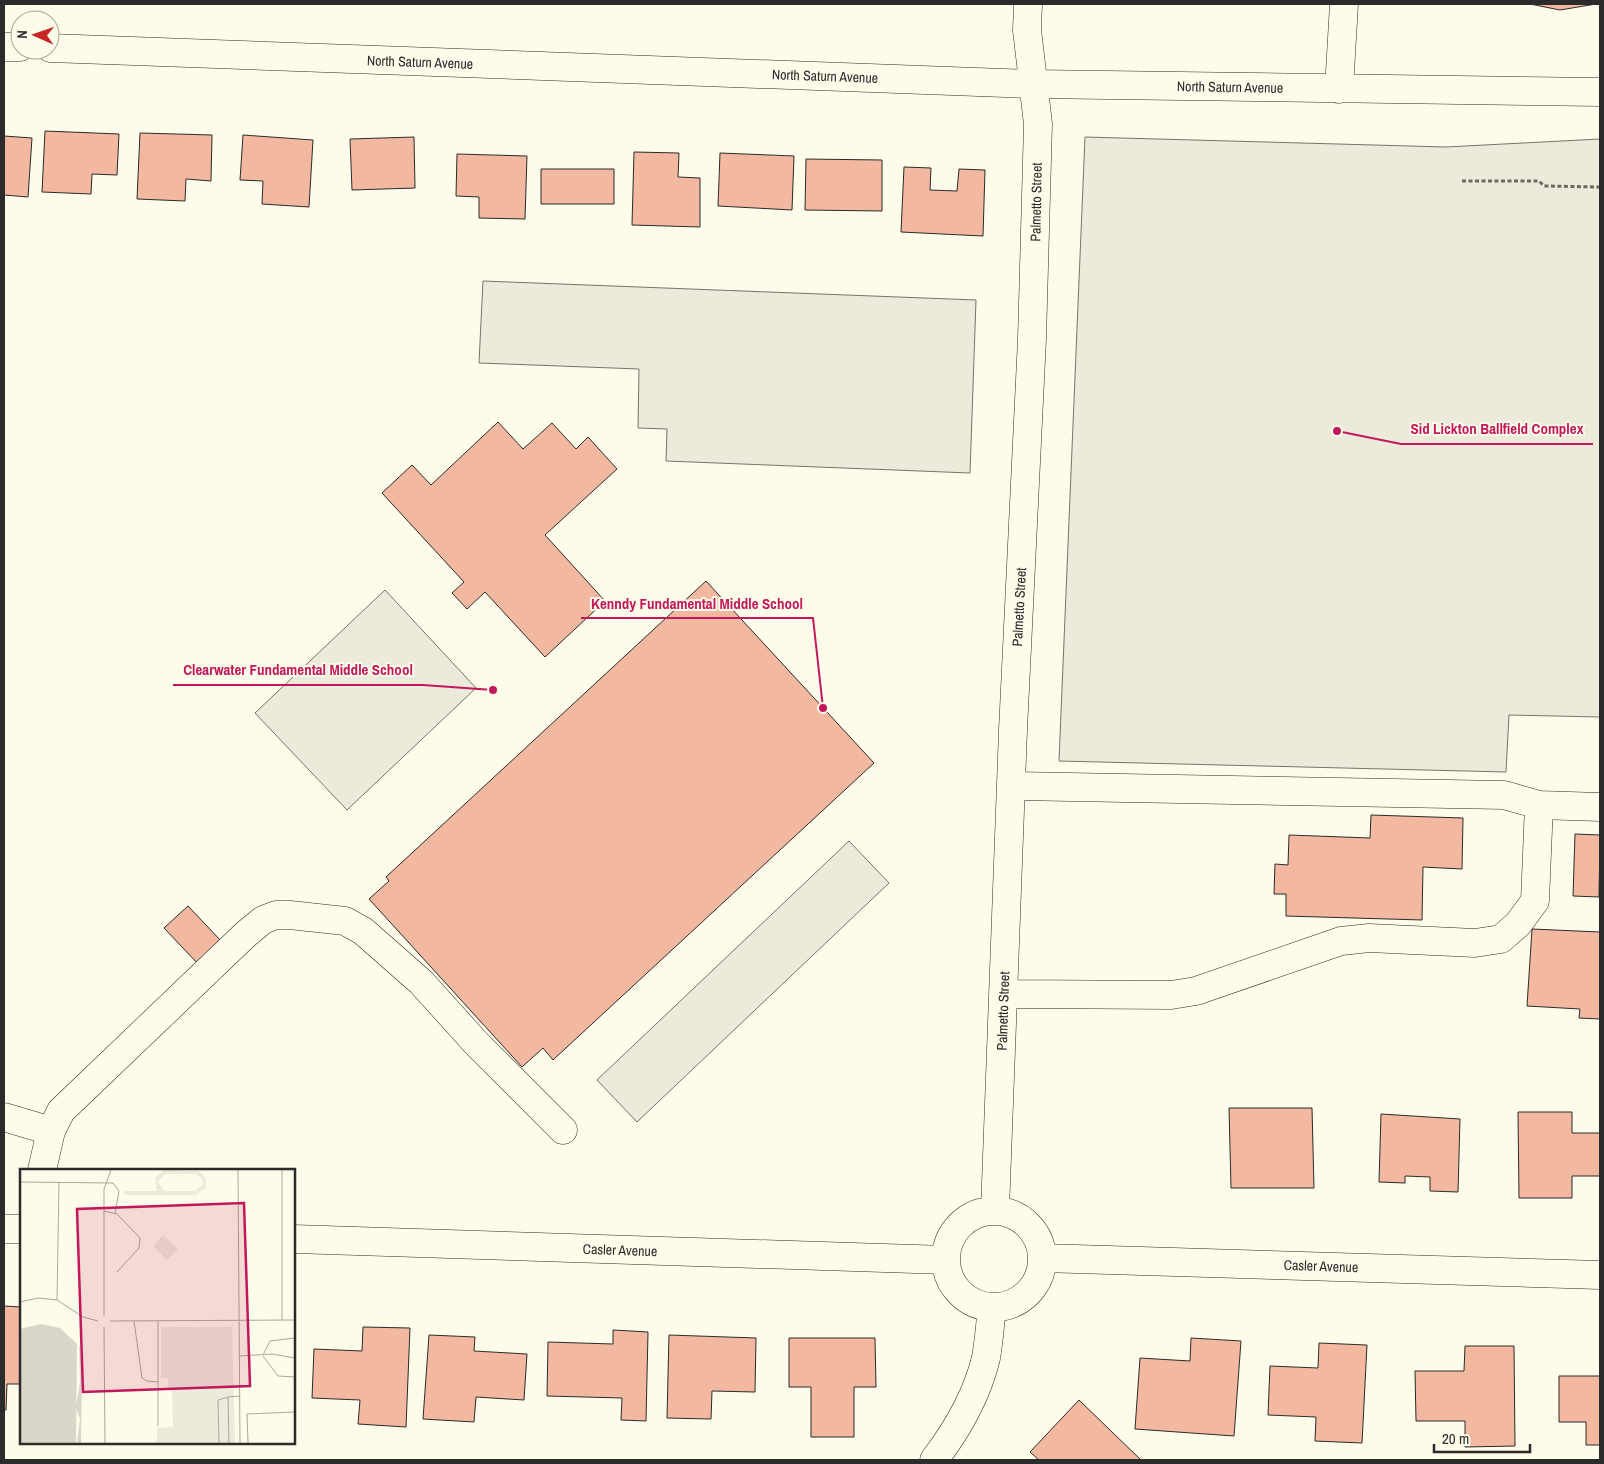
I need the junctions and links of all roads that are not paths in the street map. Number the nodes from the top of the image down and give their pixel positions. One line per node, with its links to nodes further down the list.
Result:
1 (1028, 4): 4 (street, Palmetto Street)
2 (1344, 4): 5 (street)
3 (60, 48): 4 (street, North Saturn Avenue)
4 (1033, 84): 5 (street, North Saturn Avenue); 7 (street, Palmetto Street)
5 (1339, 89): 6 (street, North Saturn Avenue)
6 (1600, 92)
7 (1011, 786): 8 (street); 10 (street, Palmetto Street)
8 (1539, 806): 9 (street); 10 (street)
9 (1600, 807)
10 (1004, 994): 15 (street, Palmetto Street)
11 (4, 1117): 13 (street)
12 (563, 1130): 13 (street)
13 (51, 1131): 14 (street)
14 (42, 1169)
15 (996, 1210): 19 (street); 20 (street)
16 (4, 1229): 17 (street)
17 (20, 1229)
18 (295, 1239): 20 (street, Casler Avenue)
19 (1042, 1258): 21 (street, Casler Avenue); 22 (street)
20 (946, 1260): 22 (street)
21 (1600, 1275)
22 (992, 1308): 23 (street)
23 (934, 1460)

